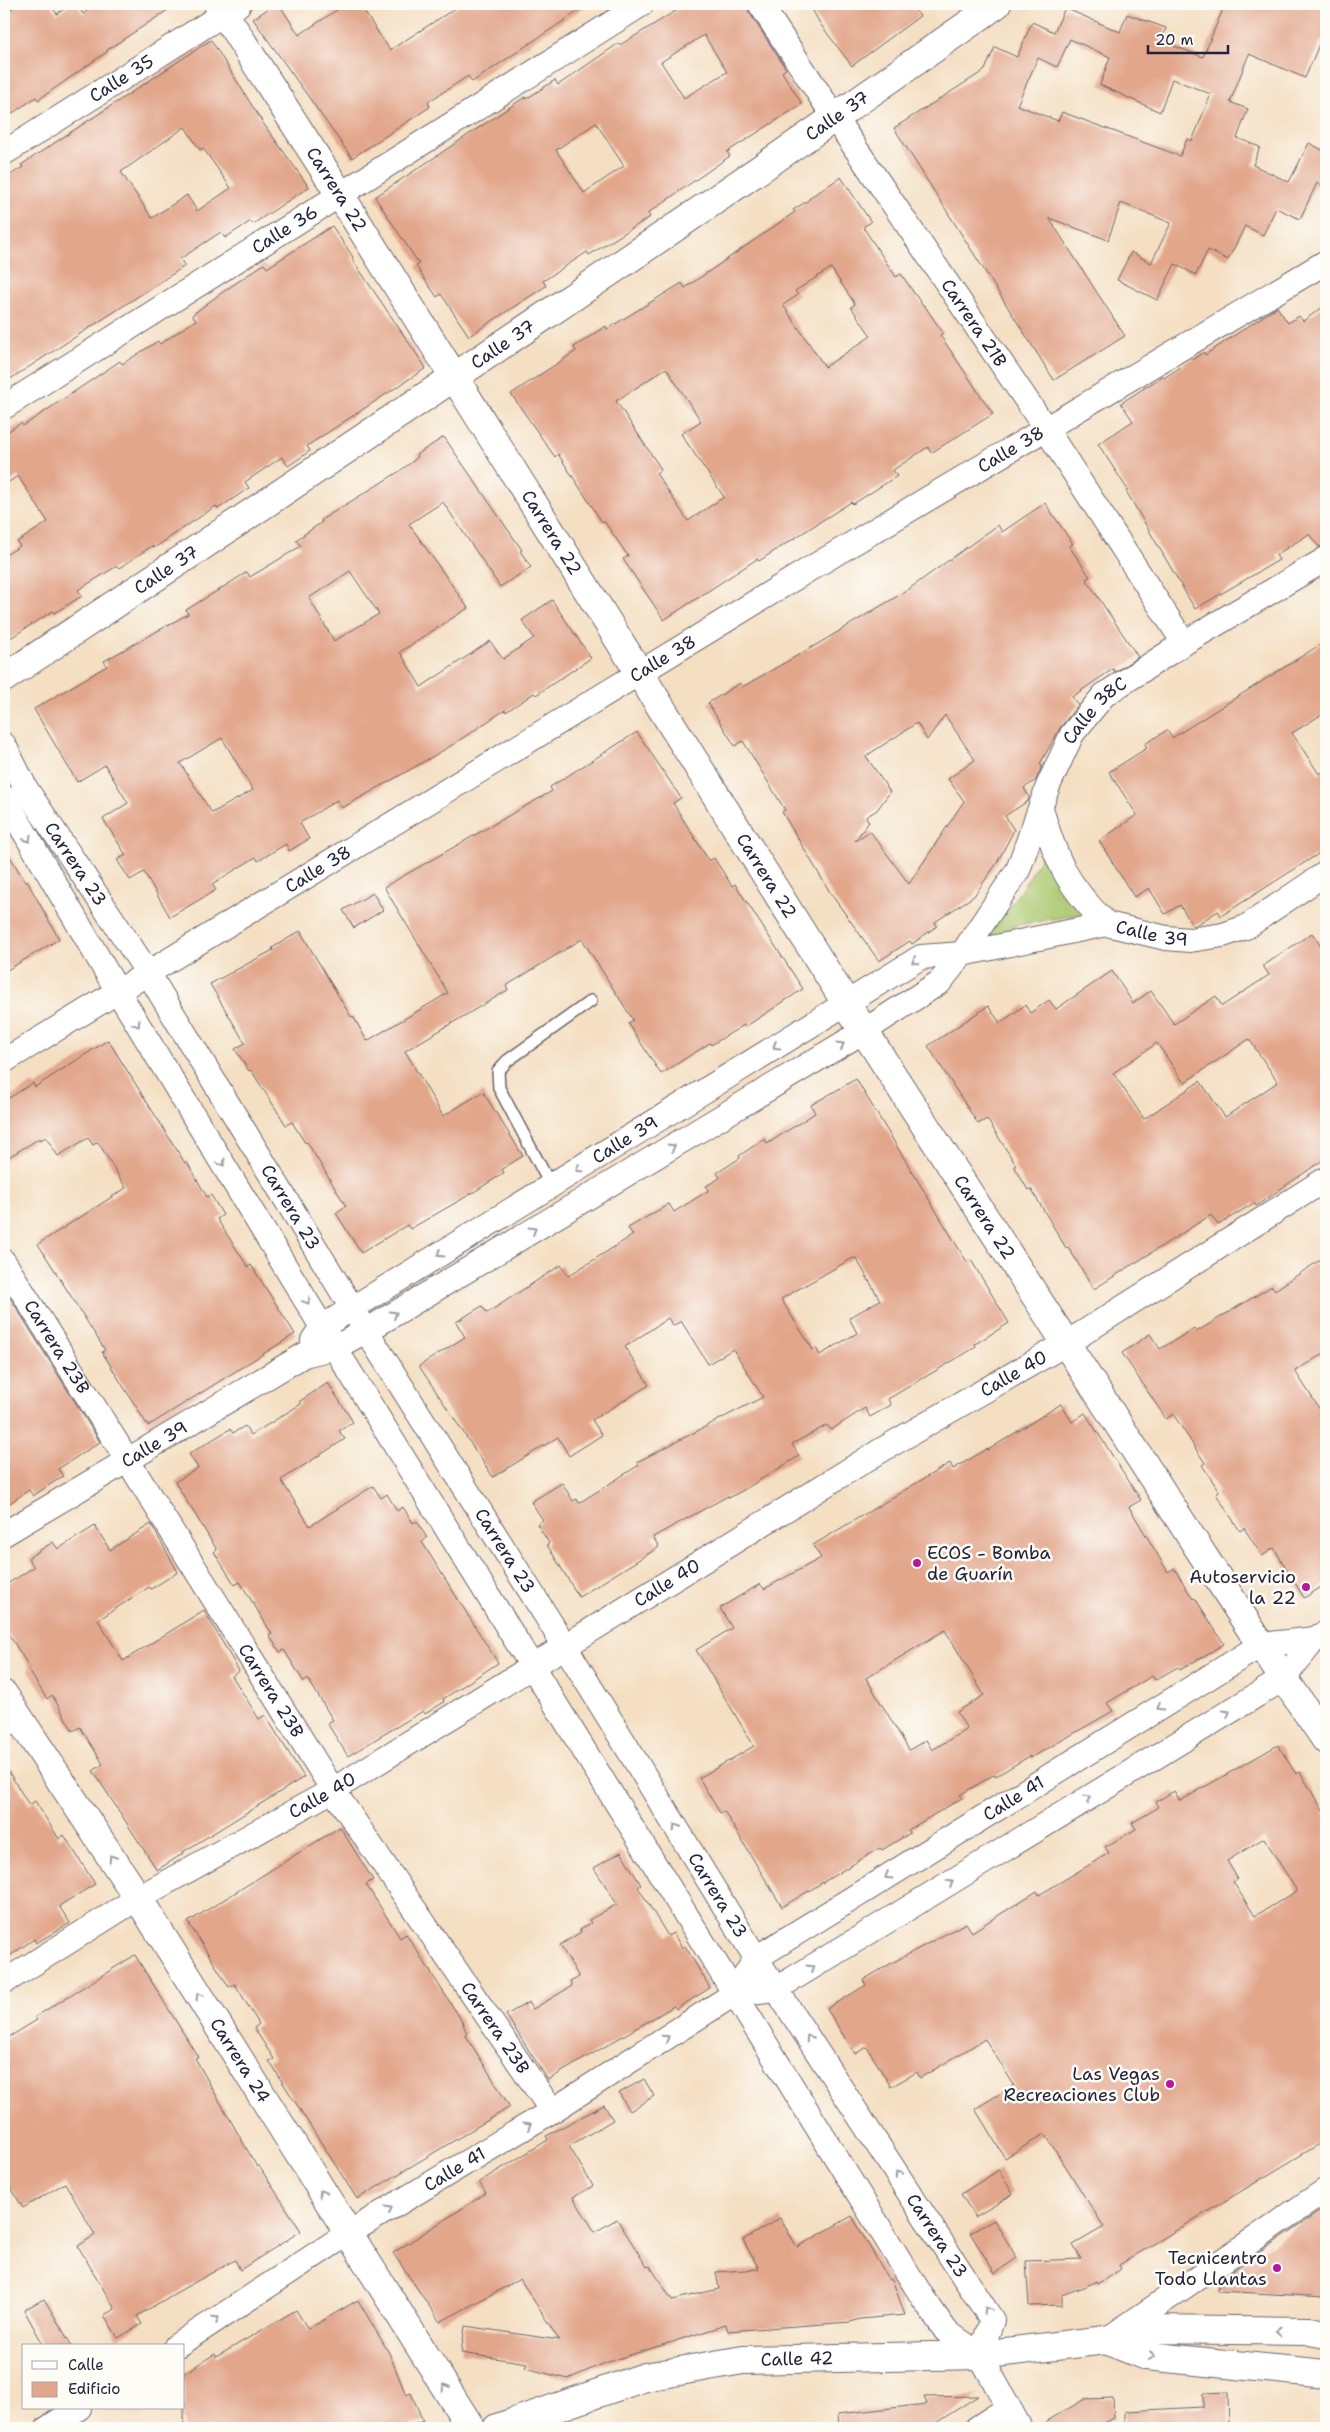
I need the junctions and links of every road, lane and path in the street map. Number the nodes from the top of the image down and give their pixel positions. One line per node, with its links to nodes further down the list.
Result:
1 (642, 4): 7 (street, Calle 36)
2 (760, 4): 5 (street, Carrera 21B)
3 (997, 4): 5 (street, Calle 37)
4 (227, 7): 6 (street, Calle 35); 7 (street, Carrera 22)
5 (835, 118): 9 (street, Calle 37); 11 (street, Carrera 21B)
6 (4, 153)
7 (339, 193): 9 (street, Carrera 22); 10 (street, Calle 36)
8 (1326, 262): 11 (street, Calle 38)
9 (454, 378): 14 (street, Carrera 22); 15 (street, Calle 37)
10 (4, 407)
11 (1046, 429): 13 (street, Carrera 21B); 14 (street, Calle 38)
12 (1326, 559): 13 (street, Calle 38C)
13 (1184, 643): 18 (street, Calle 38C)
14 (639, 674): 22 (street, Calle 38); 25 (street, Carrera 22)
15 (4, 678)
16 (4, 745): 22 (street, Carrera 23)
17 (4, 797): 23 (street, Carrera 23, one-way to 23)
18 (1041, 808): 20 (street); 21 (street, Calle 38C)
19 (1325, 877): 20 (street, Calle 39)
20 (1107, 924): 21 (street, Calle 39)
21 (962, 954): 25 (street, Calle 39, one-way to 25); 26 (street, Calle 39)
22 (148, 973): 23 (street, Calle 38); 31 (street, Carrera 23)
23 (116, 990): 27 (street, Calle 38); 32 (street, Carrera 23, one-way to 32)
24 (590, 1001): 29 (lane)
25 (846, 1003): 26 (street, Carrera 22); 29 (street, Calle 39, one-way to 29)
26 (864, 1031): 33 (street, Calle 39, one-way to 26); 34 (street, Carrera 22)
27 (4, 1061)
28 (1326, 1179): 34 (street, Calle 40)
29 (550, 1186): 31 (street, Calle 39, one-way to 31)
30 (4, 1262): 37 (street, Carrera 23B)
31 (352, 1308): 32 (street, Calle 39); 33 (street, Carrera 23)
32 (322, 1326): 35 (street, Carrera 23); 36 (street, Calle 39)
33 (366, 1331): 35 (street, Calle 39); 41 (street, Carrera 23)
34 (1067, 1343): 40 (street, Carrera 22); 41 (street, Calle 40)
35 (336, 1347): 36 (street, Calle 39); 42 (street, Carrera 23)
36 (304, 1354): 37 (street, Calle 39)
37 (127, 1460): 38 (street, Calle 39); 46 (street, Carrera 23B)
38 (4, 1534)
39 (1321, 1635): 40 (street, Calle 41); 43 (street, Calle 41)
40 (1261, 1645): 43 (street, Carrera 22); 48 (street, Calle 41, one-way to 48)
41 (565, 1646): 42 (street, Calle 40); 48 (street, Carrera 23, one-way to 41)
42 (530, 1666): 46 (street, Calle 40); 51 (street, Carrera 23)
43 (1284, 1679): 45 (street, Carrera 22); 50 (street, Calle 41, one-way to 43)
44 (4, 1695): 47 (street, Carrera 24, one-way to 44)
45 (1326, 1740)
46 (333, 1790): 47 (street, Calle 40); 52 (street, Carrera 23B)
47 (138, 1898): 49 (street, Calle 40); 54 (street, Carrera 24, one-way to 47)
48 (756, 1958): 50 (street, Carrera 23); 51 (street, Calle 41)
49 (4, 1982)
50 (776, 1989): 51 (street, Calle 41); 58 (street, Carrera 23, one-way to 50)
51 (734, 1994): 52 (street, Calle 41, one-way to 51); 58 (street, Carrera 23)
52 (552, 2111): 54 (street, Calle 41, one-way to 52)
53 (1326, 2190): 56 (street)
54 (348, 2234): 57 (street, Calle 41, one-way to 54); 63 (street, Carrera 24, one-way to 54)
55 (1326, 2334): 56 (street, Calle 42, one-way to 56)
56 (1106, 2340): 58 (street, Calle 42); 59 (street, one-way to 59)
57 (179, 2344)
58 (980, 2355): 60 (street, Carrera 23); 64 (street, Calle 42)
59 (1326, 2374)
60 (1008, 2408): 65 (street); 66 (street, Carrera 23)
61 (76, 2410): 62 (street)
62 (48, 2428)
63 (471, 2428)
64 (497, 2428)
65 (977, 2428)
66 (1020, 2428)

